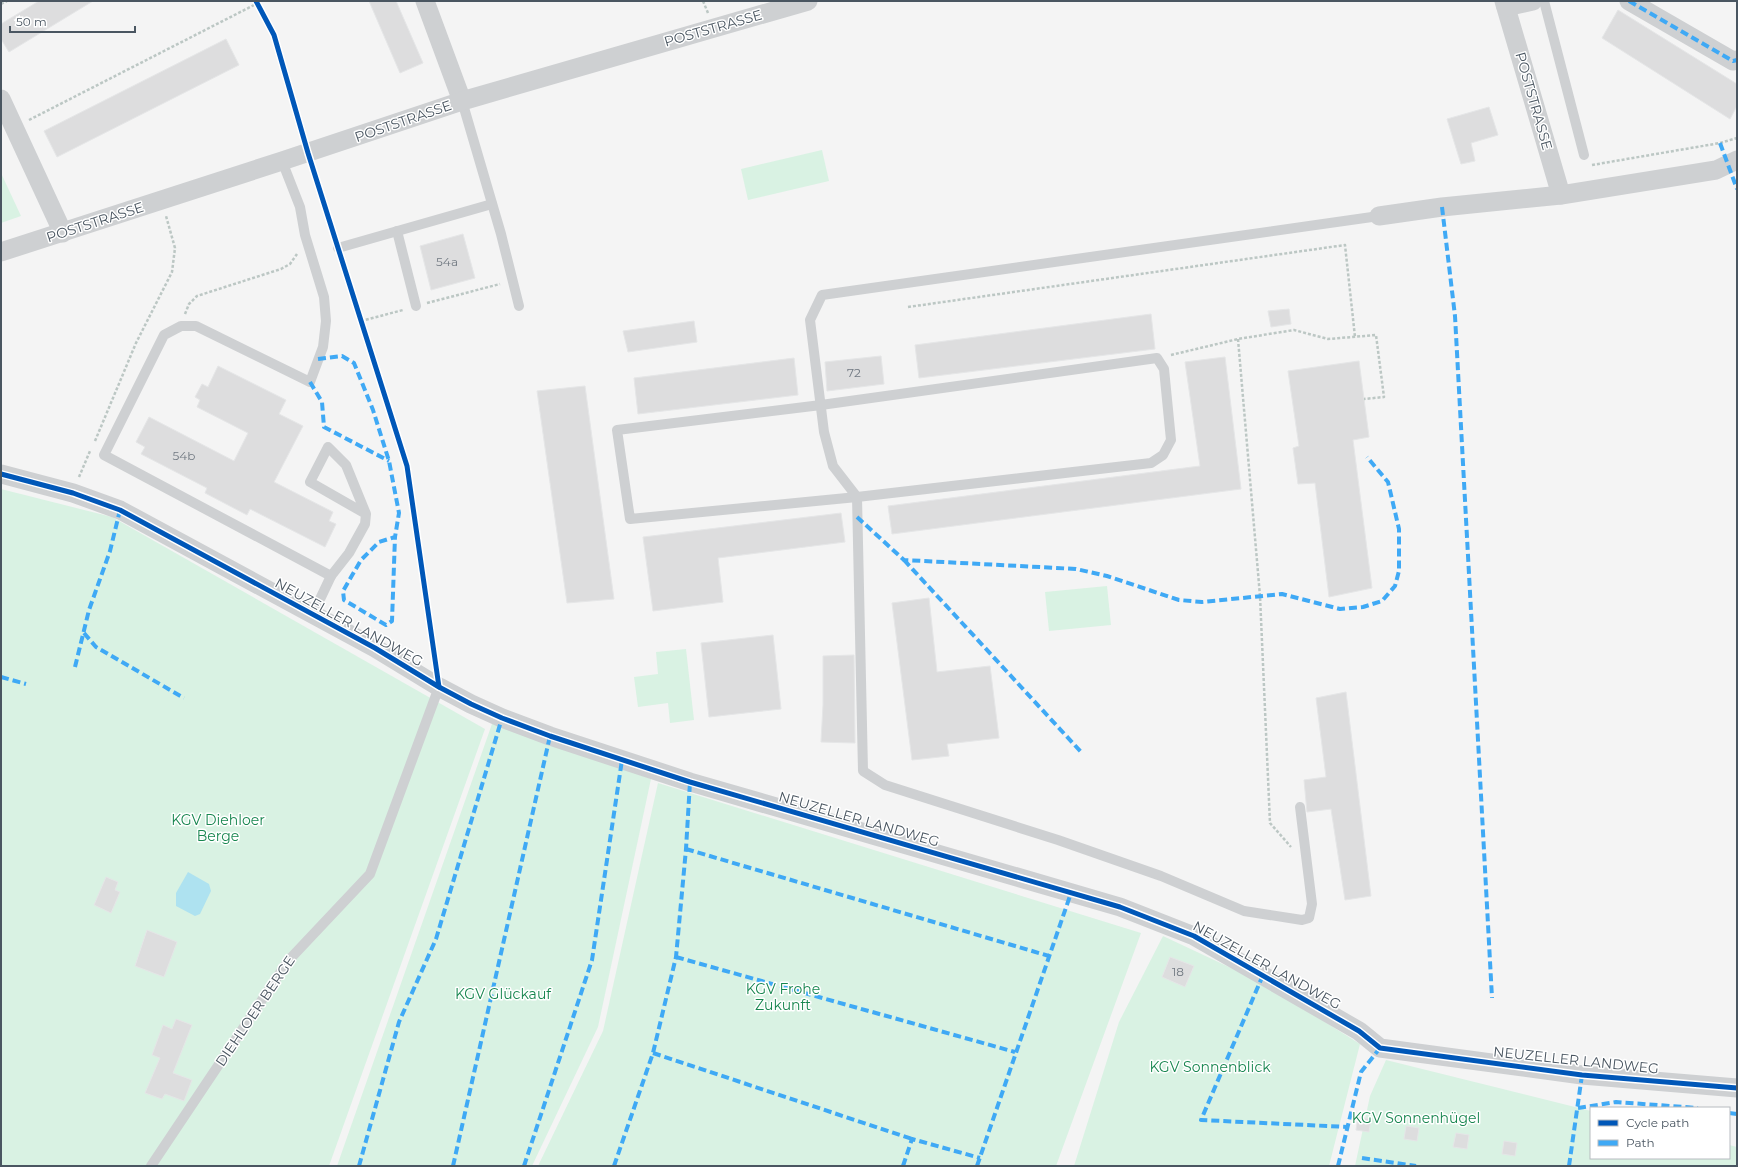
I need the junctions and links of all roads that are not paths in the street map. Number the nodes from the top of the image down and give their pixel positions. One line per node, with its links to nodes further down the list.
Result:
1 (425, 1): 9 (street)
2 (808, 1): 9 (street, POSTSTRASSE)
3 (1533, 1): 6 (street, POSTSTRASSE)
4 (1544, 1): 10 (lane)
5 (1629, 1): 7 (street)
6 (1505, 4): 13 (street, POSTSTRASSE)
7 (1737, 60)
8 (1, 99): 17 (street)
9 (462, 101): 12 (street, POSTSTRASSE); 14 (lane)
10 (1584, 155)
11 (1737, 160): 13 (street)
12 (282, 161): 17 (street, POSTSTRASSE); 26 (lane)
13 (1561, 195): 15 (street)
14 (492, 204): 16 (lane); 21 (lane)
15 (1379, 216): 22 (lane)
16 (397, 231): 18 (lane); 20 (lane)
17 (63, 233): 19 (street, POSTSTRASSE)
18 (338, 248)
19 (1, 252)
20 (416, 306)
21 (518, 306)
22 (820, 405): 24 (lane); 24 (lane); 24 (lane)
23 (1, 474): 27 (street, NEUZELLER LANDWEG)
24 (857, 497): 29 (lane)
25 (366, 514): 25 (lane); 26 (lane)
26 (331, 576): 27 (lane)
27 (313, 614): 28 (street, NEUZELLER LANDWEG)
28 (439, 687): 30 (street, NEUZELLER LANDWEG); 31 (lane, DIEHLOER BERGE)
29 (1300, 807)
30 (1737, 1088)
31 (151, 1166)

